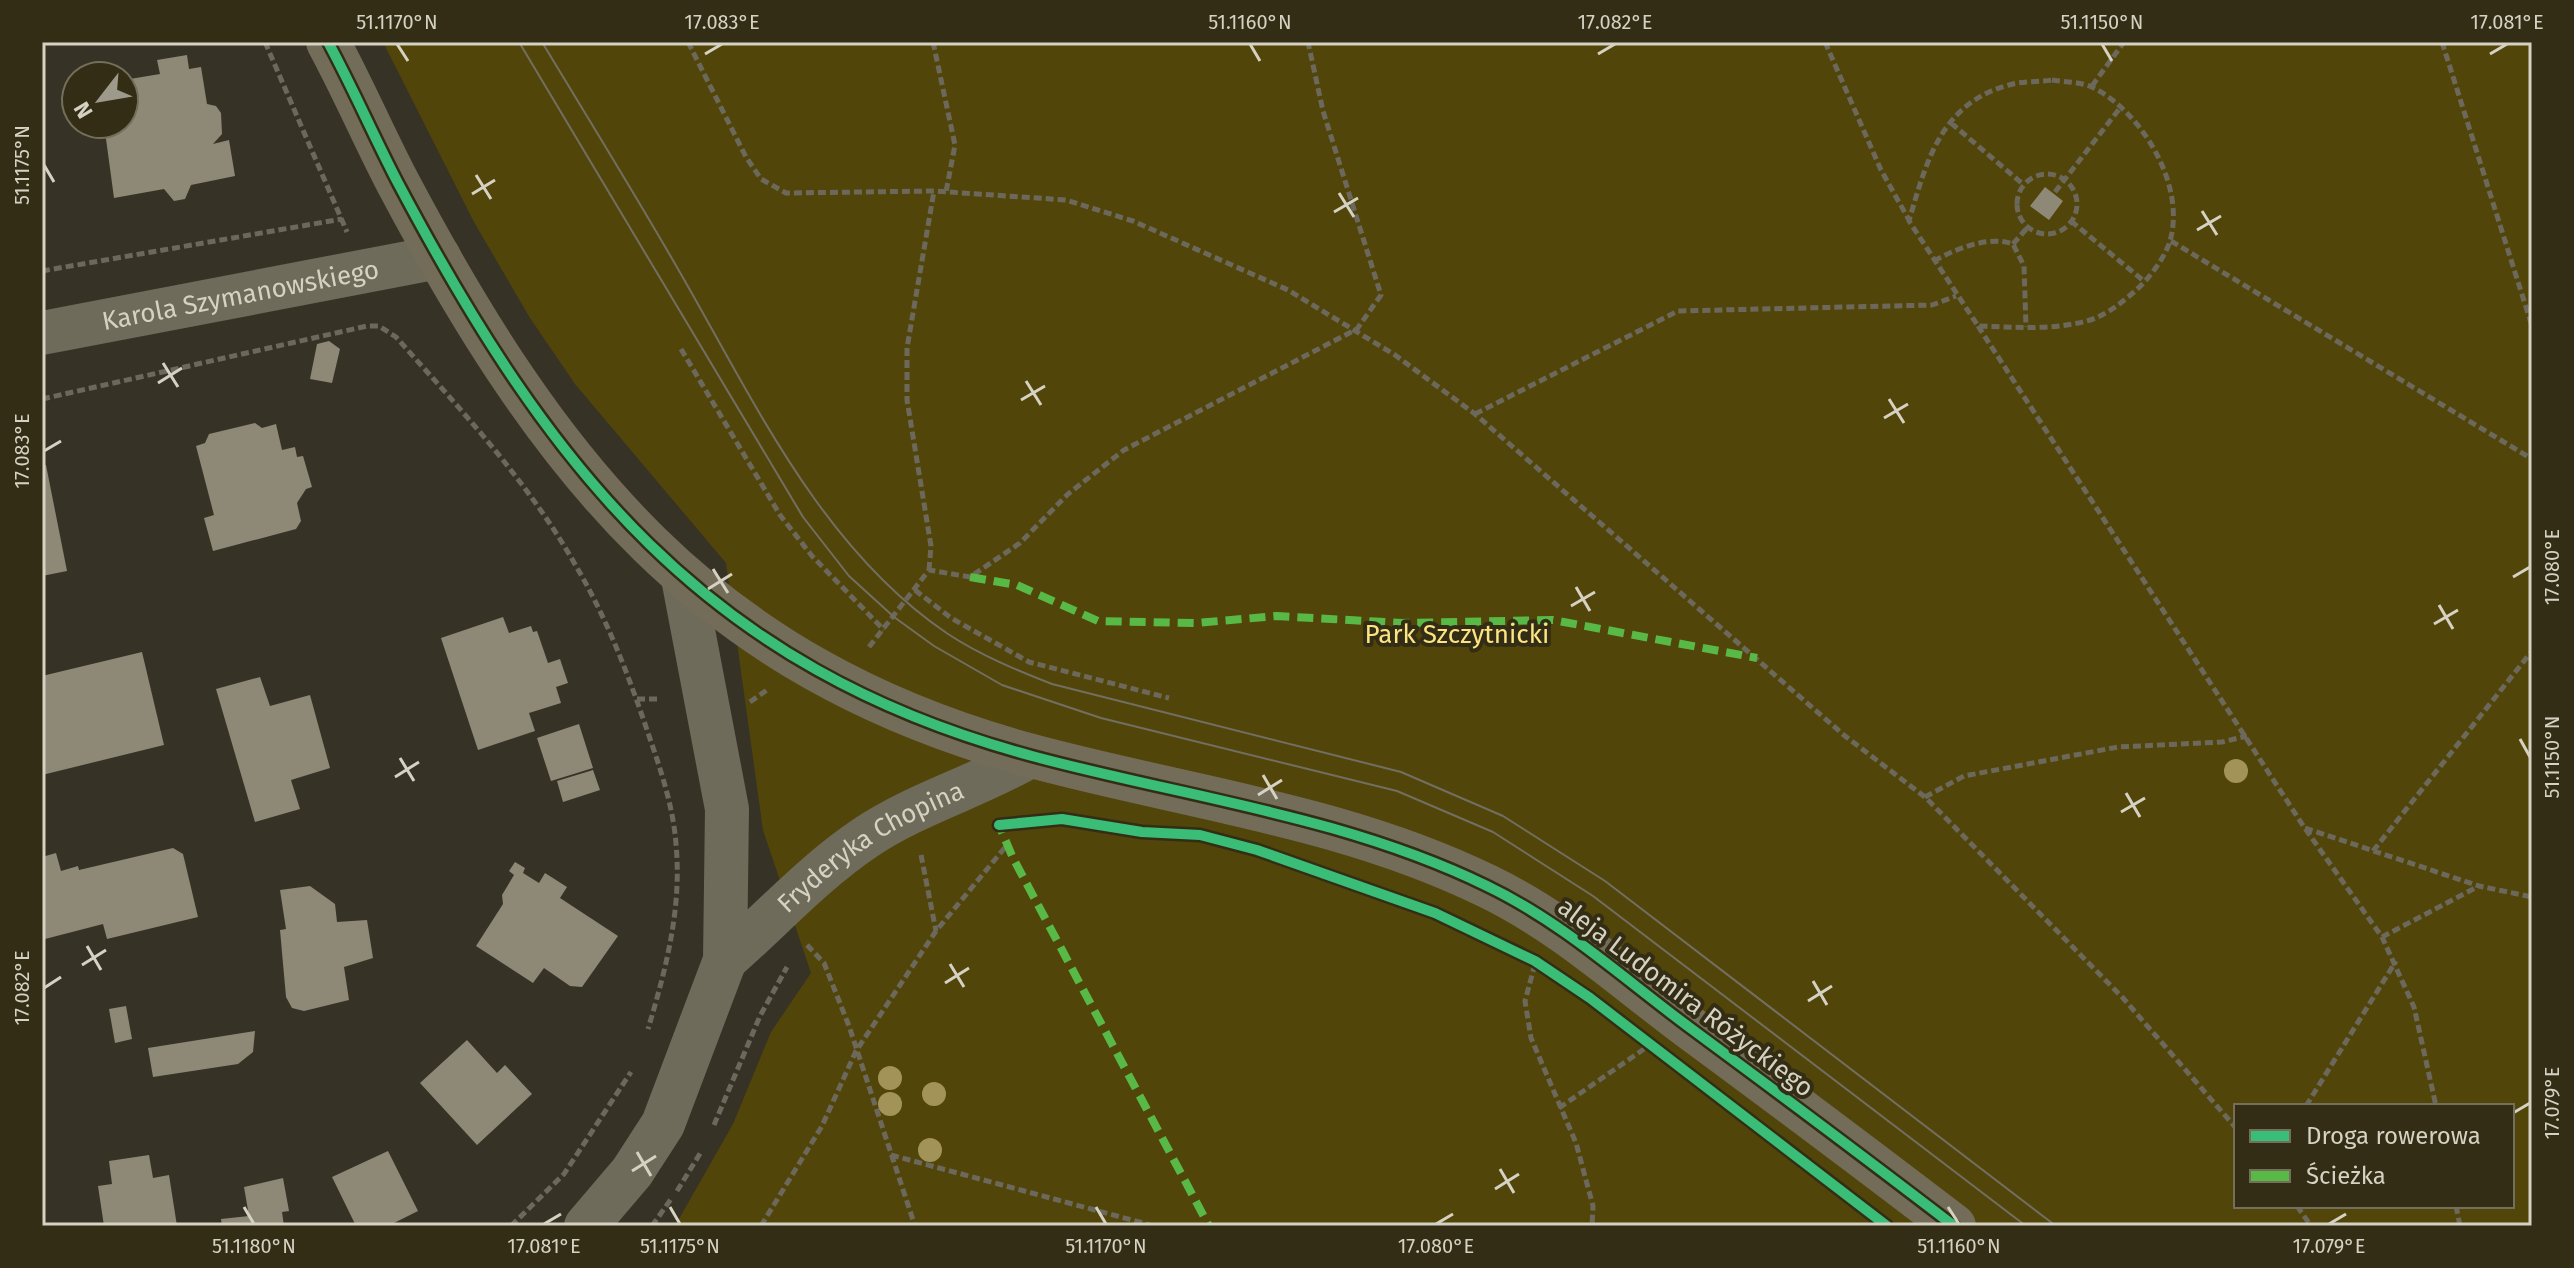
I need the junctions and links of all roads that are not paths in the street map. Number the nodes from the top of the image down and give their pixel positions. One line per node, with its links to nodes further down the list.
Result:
1 (328, 42): 2 (street, aleja Ludomira Różyckiego)
2 (439, 257): 3 (street, Karola Szymanowskiego); 4 (street, aleja Ludomira Różyckiego)
3 (42, 333)
4 (683, 578): 5 (street, aleja Ludomira Różyckiego); 6 (street, Fryderyka Chopina)
5 (1030, 756): 6 (street, Fryderyka Chopina); 8 (street, aleja Ludomira Różyckiego)
6 (725, 960): 7 (street, Fryderyka Chopina)
7 (586, 1226)
8 (1954, 1226)

